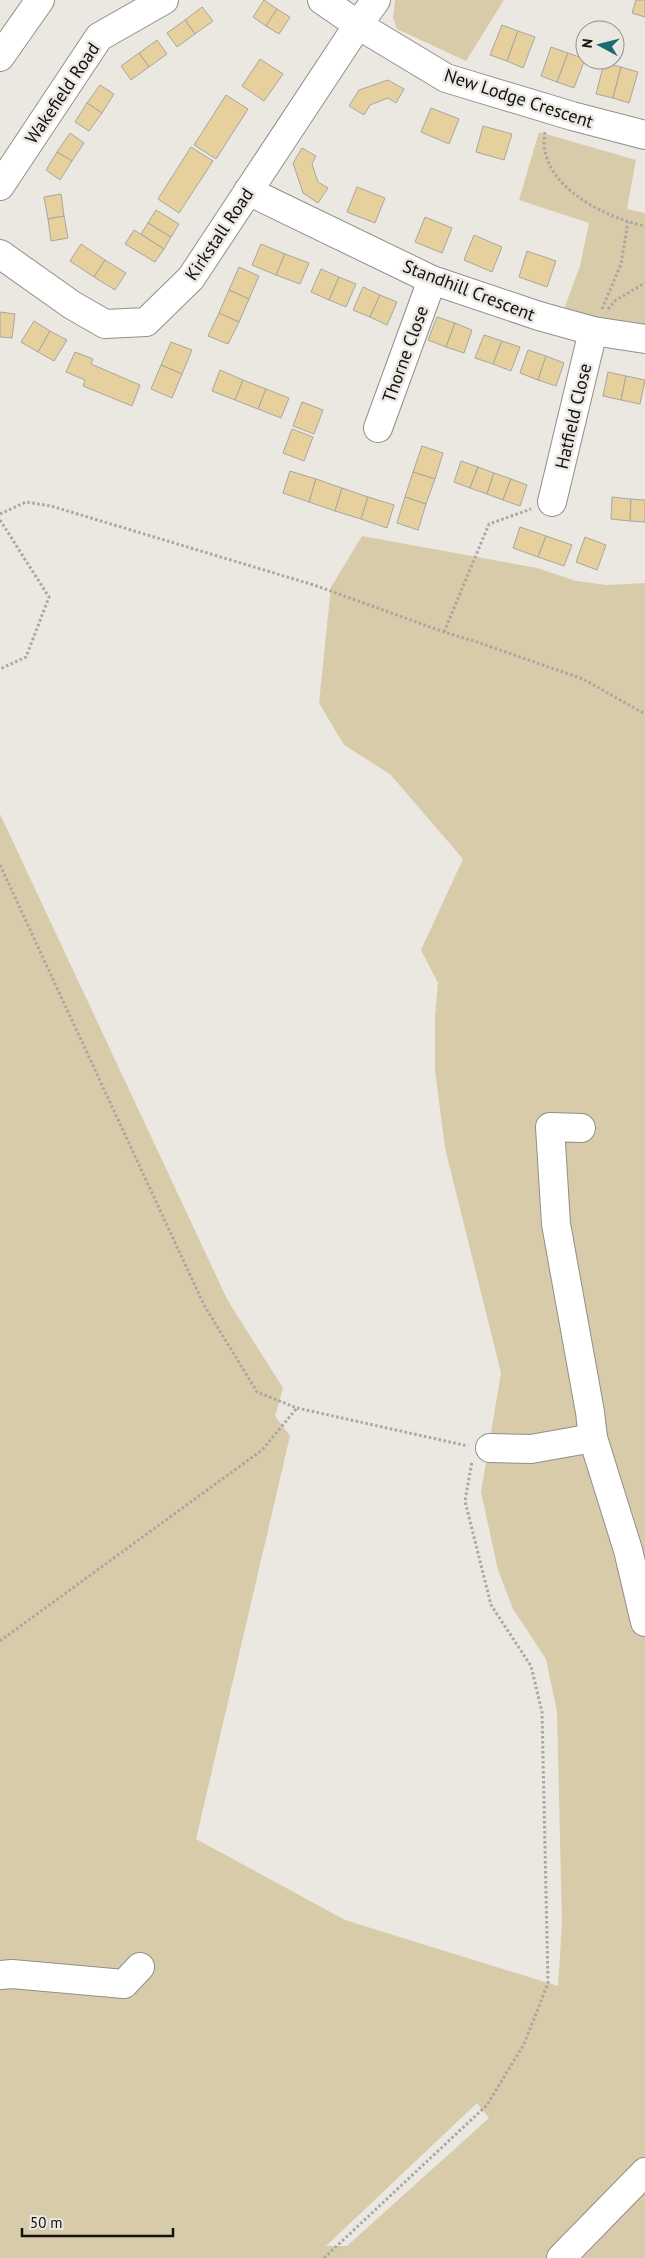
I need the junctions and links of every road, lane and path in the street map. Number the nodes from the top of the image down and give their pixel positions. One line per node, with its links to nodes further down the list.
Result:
1 (40, 0): 6 (street)
2 (164, 0): 9 (street, Wakefield Road)
3 (322, 0): 5 (street, New Lodge Crescent)
4 (376, 0): 5 (street, Kirkstall Road)
5 (358, 25): 7 (street, New Lodge Crescent); 10 (street, Kirkstall Road)
6 (0, 57)
7 (551, 110): 8 (street, New Lodge Crescent); 11 (path)
8 (645, 136)
9 (0, 186)
10 (248, 191): 13 (street, Kirkstall Road); 14 (street, Standhill Crescent)
11 (628, 222): 12 (path); 16 (path)
12 (645, 226)
13 (0, 254)
14 (432, 280): 16 (street, Standhill Crescent); 18 (street, Thorne Close)
15 (645, 282): 16 (path)
16 (595, 326): 17 (street, Standhill Crescent); 19 (street, Hatfield Close)
17 (645, 339)
18 (378, 428)
19 (552, 502): 22 (path)
20 (0, 514): 22 (path)
21 (0, 520): 23 (path)
22 (444, 632): 24 (path)
23 (0, 669)
24 (645, 714)
25 (0, 865): 27 (path)
26 (581, 1128): 28 (street)
27 (297, 1408): 29 (path); 31 (path)
28 (593, 1438): 29 (street); 30 (street)
29 (479, 1450): 35 (path)
30 (645, 1622)
31 (0, 1641)
32 (140, 1967): 33 (street)
33 (0, 1975)
34 (645, 2172): 36 (street)
35 (324, 2258)
36 (561, 2258)

